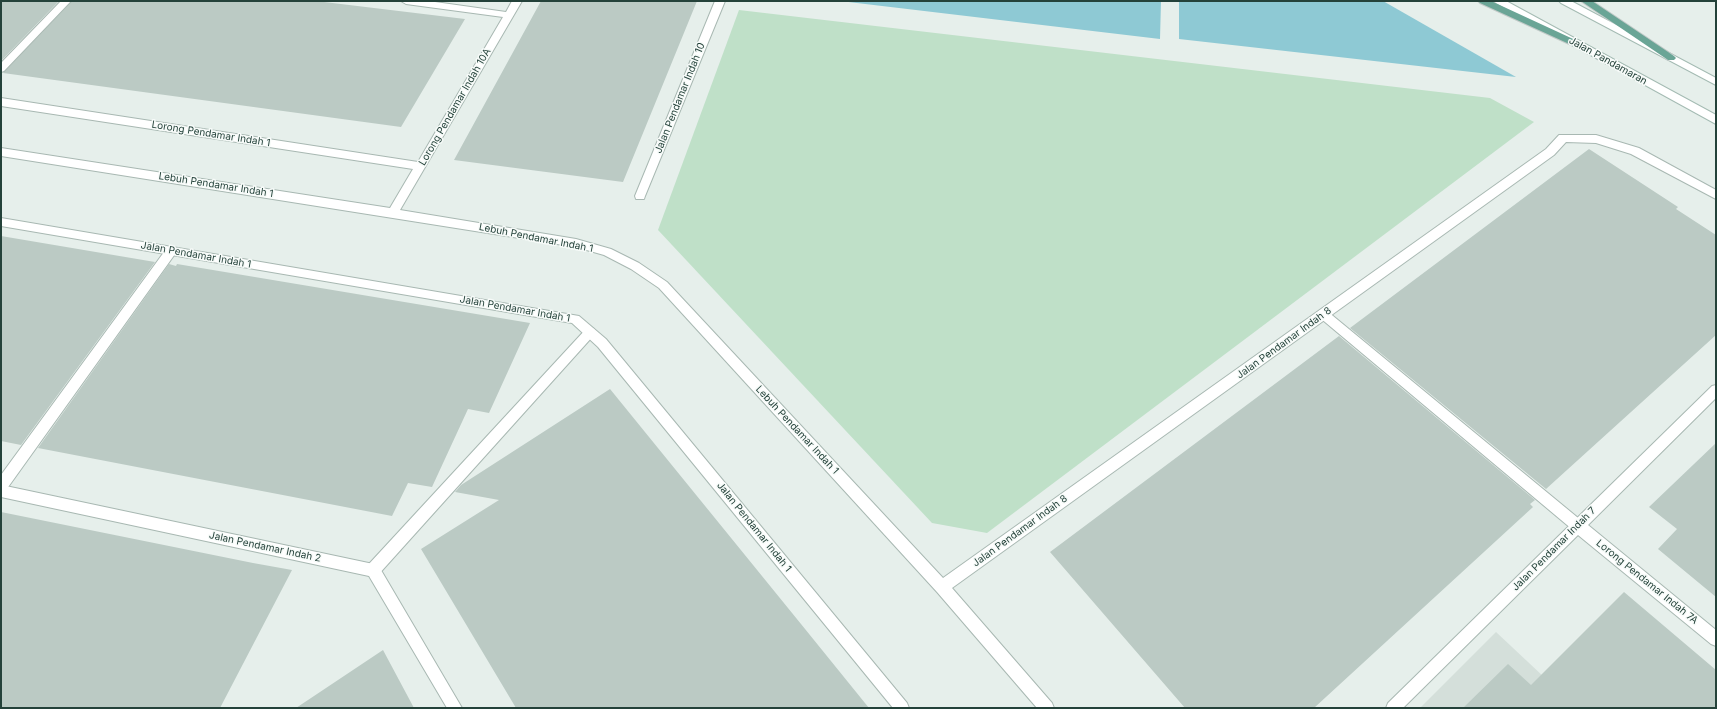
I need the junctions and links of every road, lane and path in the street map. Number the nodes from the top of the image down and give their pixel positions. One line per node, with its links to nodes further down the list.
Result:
1 (66, 1): 12 (street)
2 (406, 1): 9 (street)
3 (517, 1): 9 (street, Lorong Pendamar Indah 10A)
4 (720, 1): 19 (street, Jalan Pendamar Indah 10)
5 (1483, 1): 10 (main road)
6 (1499, 1): 10 (street, Jalan Pandamaran)
7 (1564, 1): 11 (street)
8 (1586, 1): 11 (main road)
9 (509, 15): 17 (street, Lorong Pendamar Indah 10A)
10 (1581, 46): 15 (street, Jalan Pandamaran)
11 (1671, 58): 13 (street)
12 (1, 69)
13 (1716, 82)
14 (1, 102): 17 (street, Lorong Pendamar Indah 1)
15 (1716, 120)
16 (1, 152): 20 (street, Lebuh Pendamar Indah 1)
17 (420, 166): 20 (street, Lorong Pendamar Indah 10A)
18 (1716, 195): 23 (street, Jalan Pendamar Indah 8)
19 (640, 196)
20 (393, 213): 30 (street, Lebuh Pendamar Indah 1)
21 (1, 222): 22 (street, Jalan Pendamar Indah 1)
22 (171, 250): 24 (street, Jalan Pendamar Indah 1); 26 (street)
23 (1323, 314): 28 (street, Lorong Pendamar Indah 7A); 30 (street, Jalan Pendamar Indah 8)
24 (590, 332): 29 (street); 33 (street, Jalan Pendamar Indah 1)
25 (1716, 390): 28 (street, Jalan Pendamar Indah 7)
26 (1, 486)
27 (1, 490): 29 (street, Jalan Pendamar Indah 2)
28 (1578, 526): 31 (street, Lorong Pendamar Indah 7A); 35 (street, Jalan Pendamar Indah 7)
29 (373, 570): 32 (street)
30 (942, 587): 34 (street, Lebuh Pendamar Indah 1)
31 (1716, 639)
32 (455, 708)
33 (902, 708)
34 (1047, 708)
35 (1393, 708)

